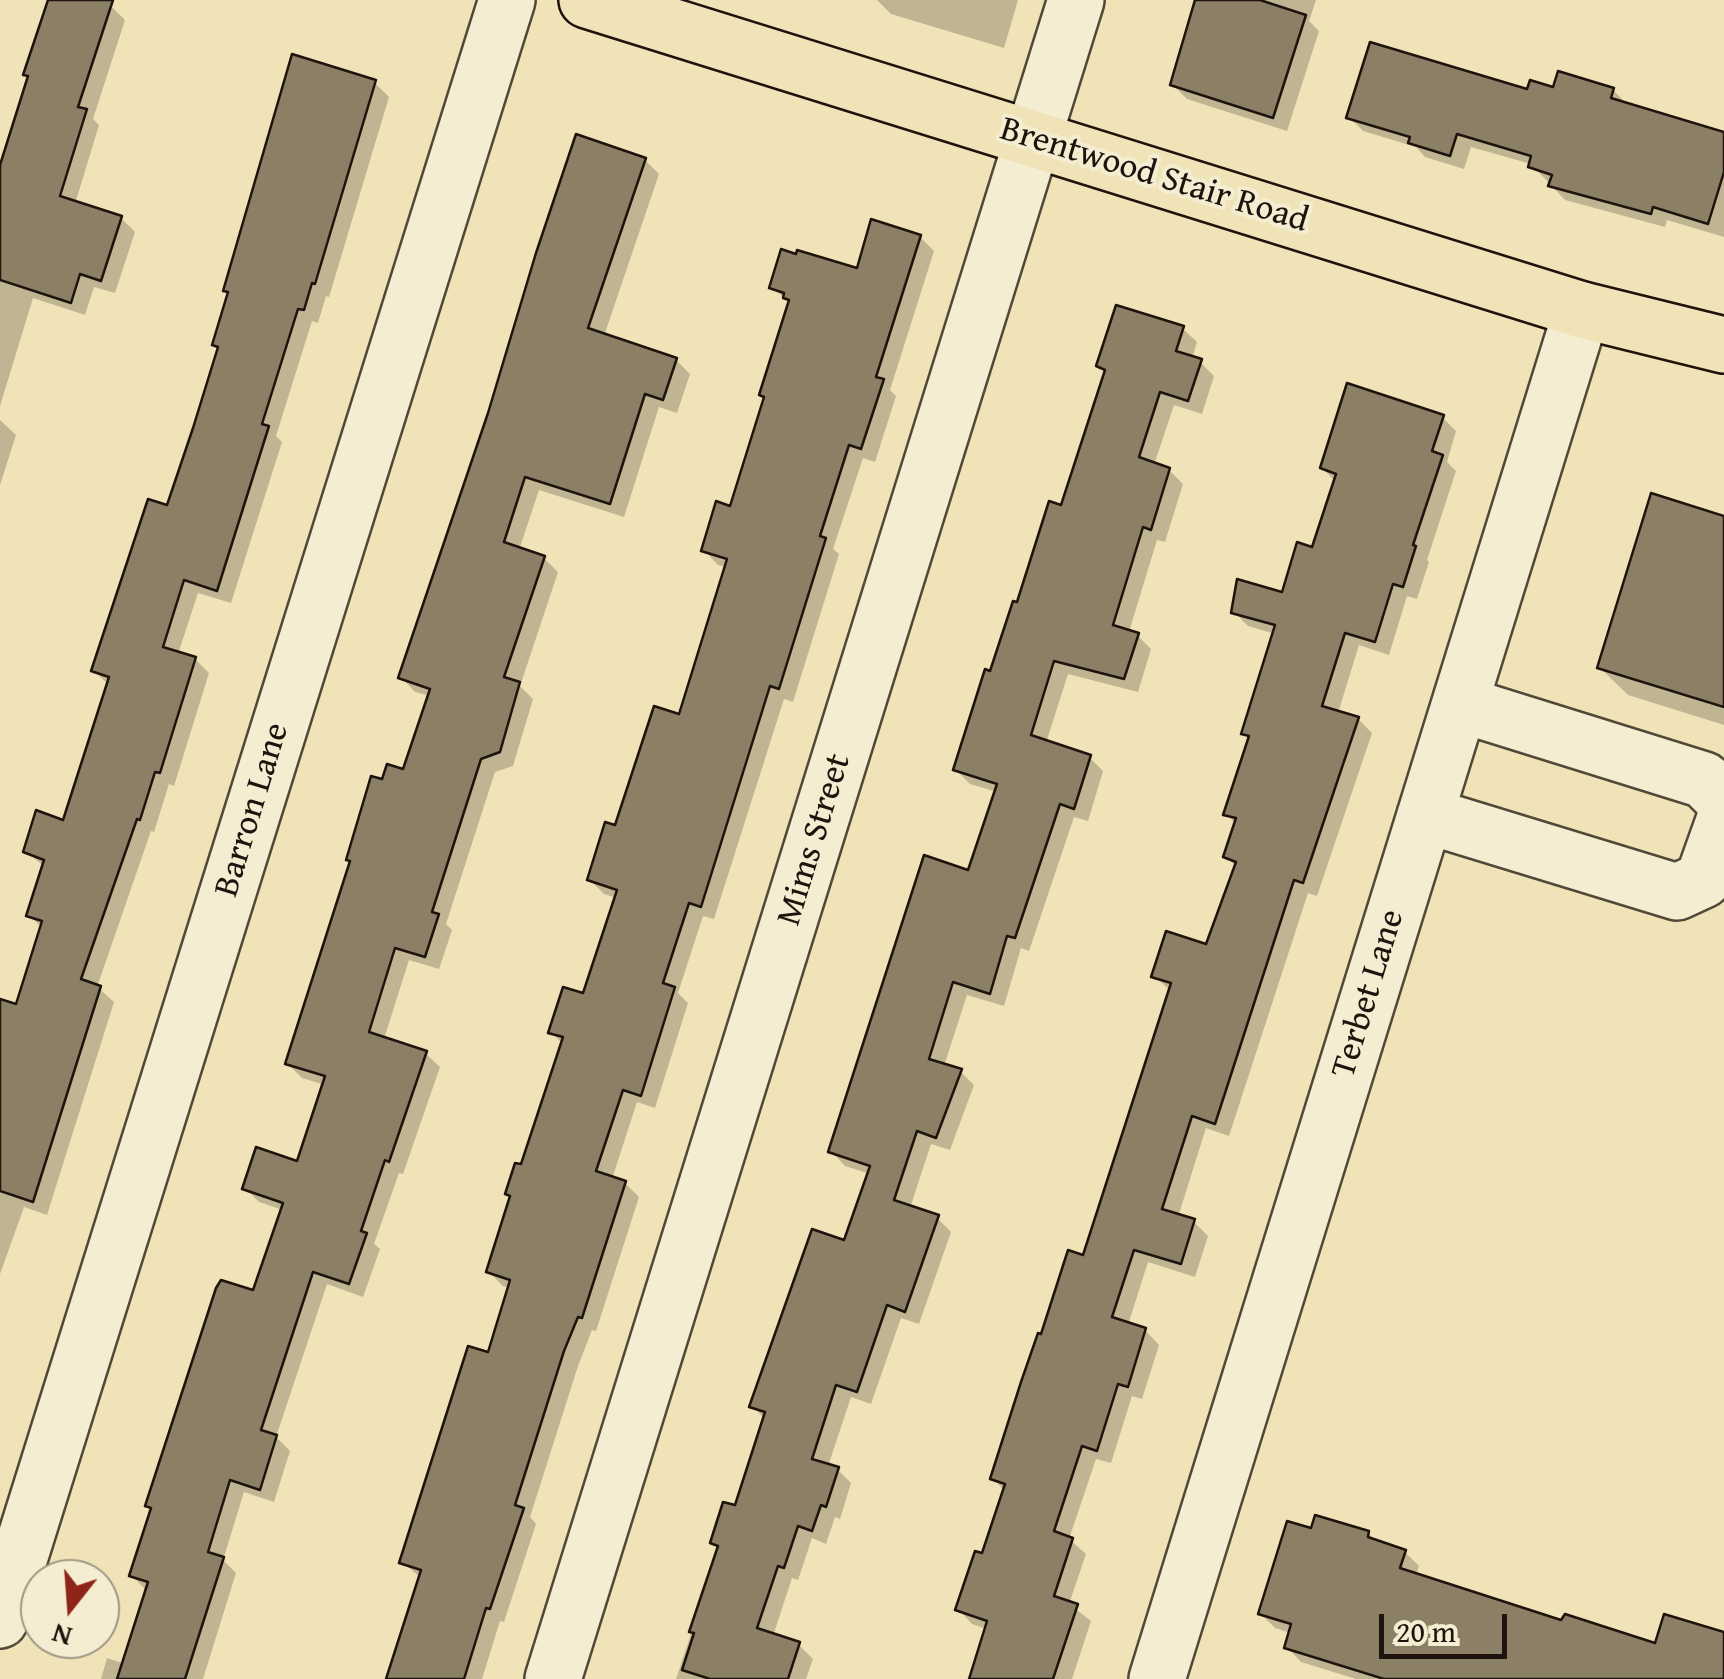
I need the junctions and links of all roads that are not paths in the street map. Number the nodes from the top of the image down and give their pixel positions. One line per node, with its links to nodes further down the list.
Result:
1 (507, 0): 11 (street, Barron Lane)
2 (586, 0): 4 (main road, Brentwood Stair Road)
3 (1076, 0): 4 (street, Mims Street)
4 (1033, 138): 5 (main road, Brentwood Stair Road); 12 (street, Mims Street)
5 (1582, 310): 6 (main road, Brentwood Stair Road); 7 (street, Terbet Lane)
6 (1724, 346)
7 (1460, 704): 8 (street); 9 (street, Terbet Lane)
8 (1724, 800)
9 (1425, 815): 10 (street); 13 (street, Terbet Lane)
10 (1724, 821)
11 (0, 1620)
12 (554, 1679)
13 (1157, 1679)

